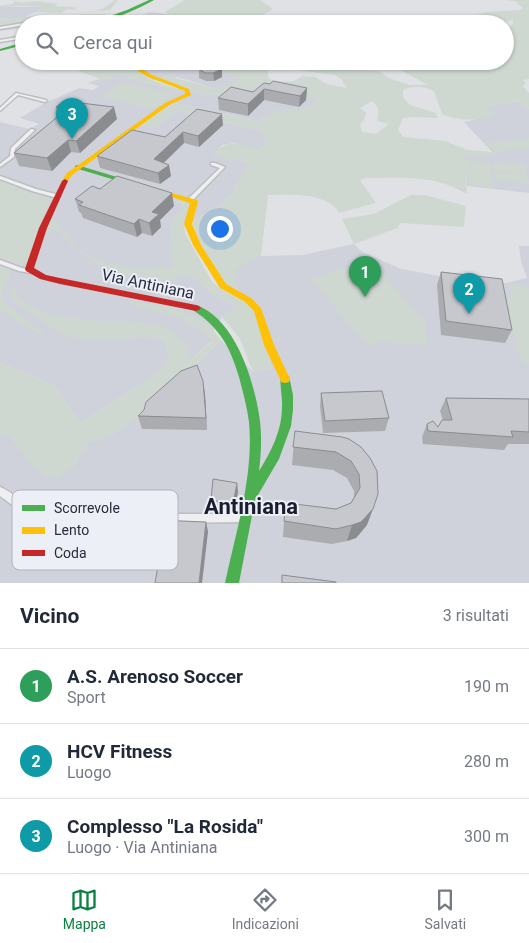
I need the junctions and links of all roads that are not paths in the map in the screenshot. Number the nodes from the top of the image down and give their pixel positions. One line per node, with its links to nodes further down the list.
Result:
1 (152, 0): 2 (street)
2 (115, 15)
3 (15, 26): 4 (street)
4 (0, 28)
5 (15, 38): 6 (street)
6 (0, 41)
7 (15, 46): 8 (street)
8 (0, 50)
9 (138, 70): 15 (street)
10 (44, 101): 11 (street)
11 (0, 110)
12 (33, 130): 14 (street)
13 (213, 164): 20 (street)
14 (0, 166)
15 (77, 168): 17 (street); 19 (street)
16 (0, 177): 19 (street)
17 (135, 184)
18 (153, 189): 20 (street)
19 (57, 196): 22 (street)
20 (190, 200): 25 (street)
21 (0, 262): 22 (street)
22 (31, 271): 25 (street, Via Antiniana)
23 (0, 491): 24 (street)
24 (12, 500)
25 (248, 500): 26 (street, Via Antiniana)
26 (245, 518): 27 (street); 28 (street, Via Antiniana)
27 (178, 519)
28 (232, 583)

